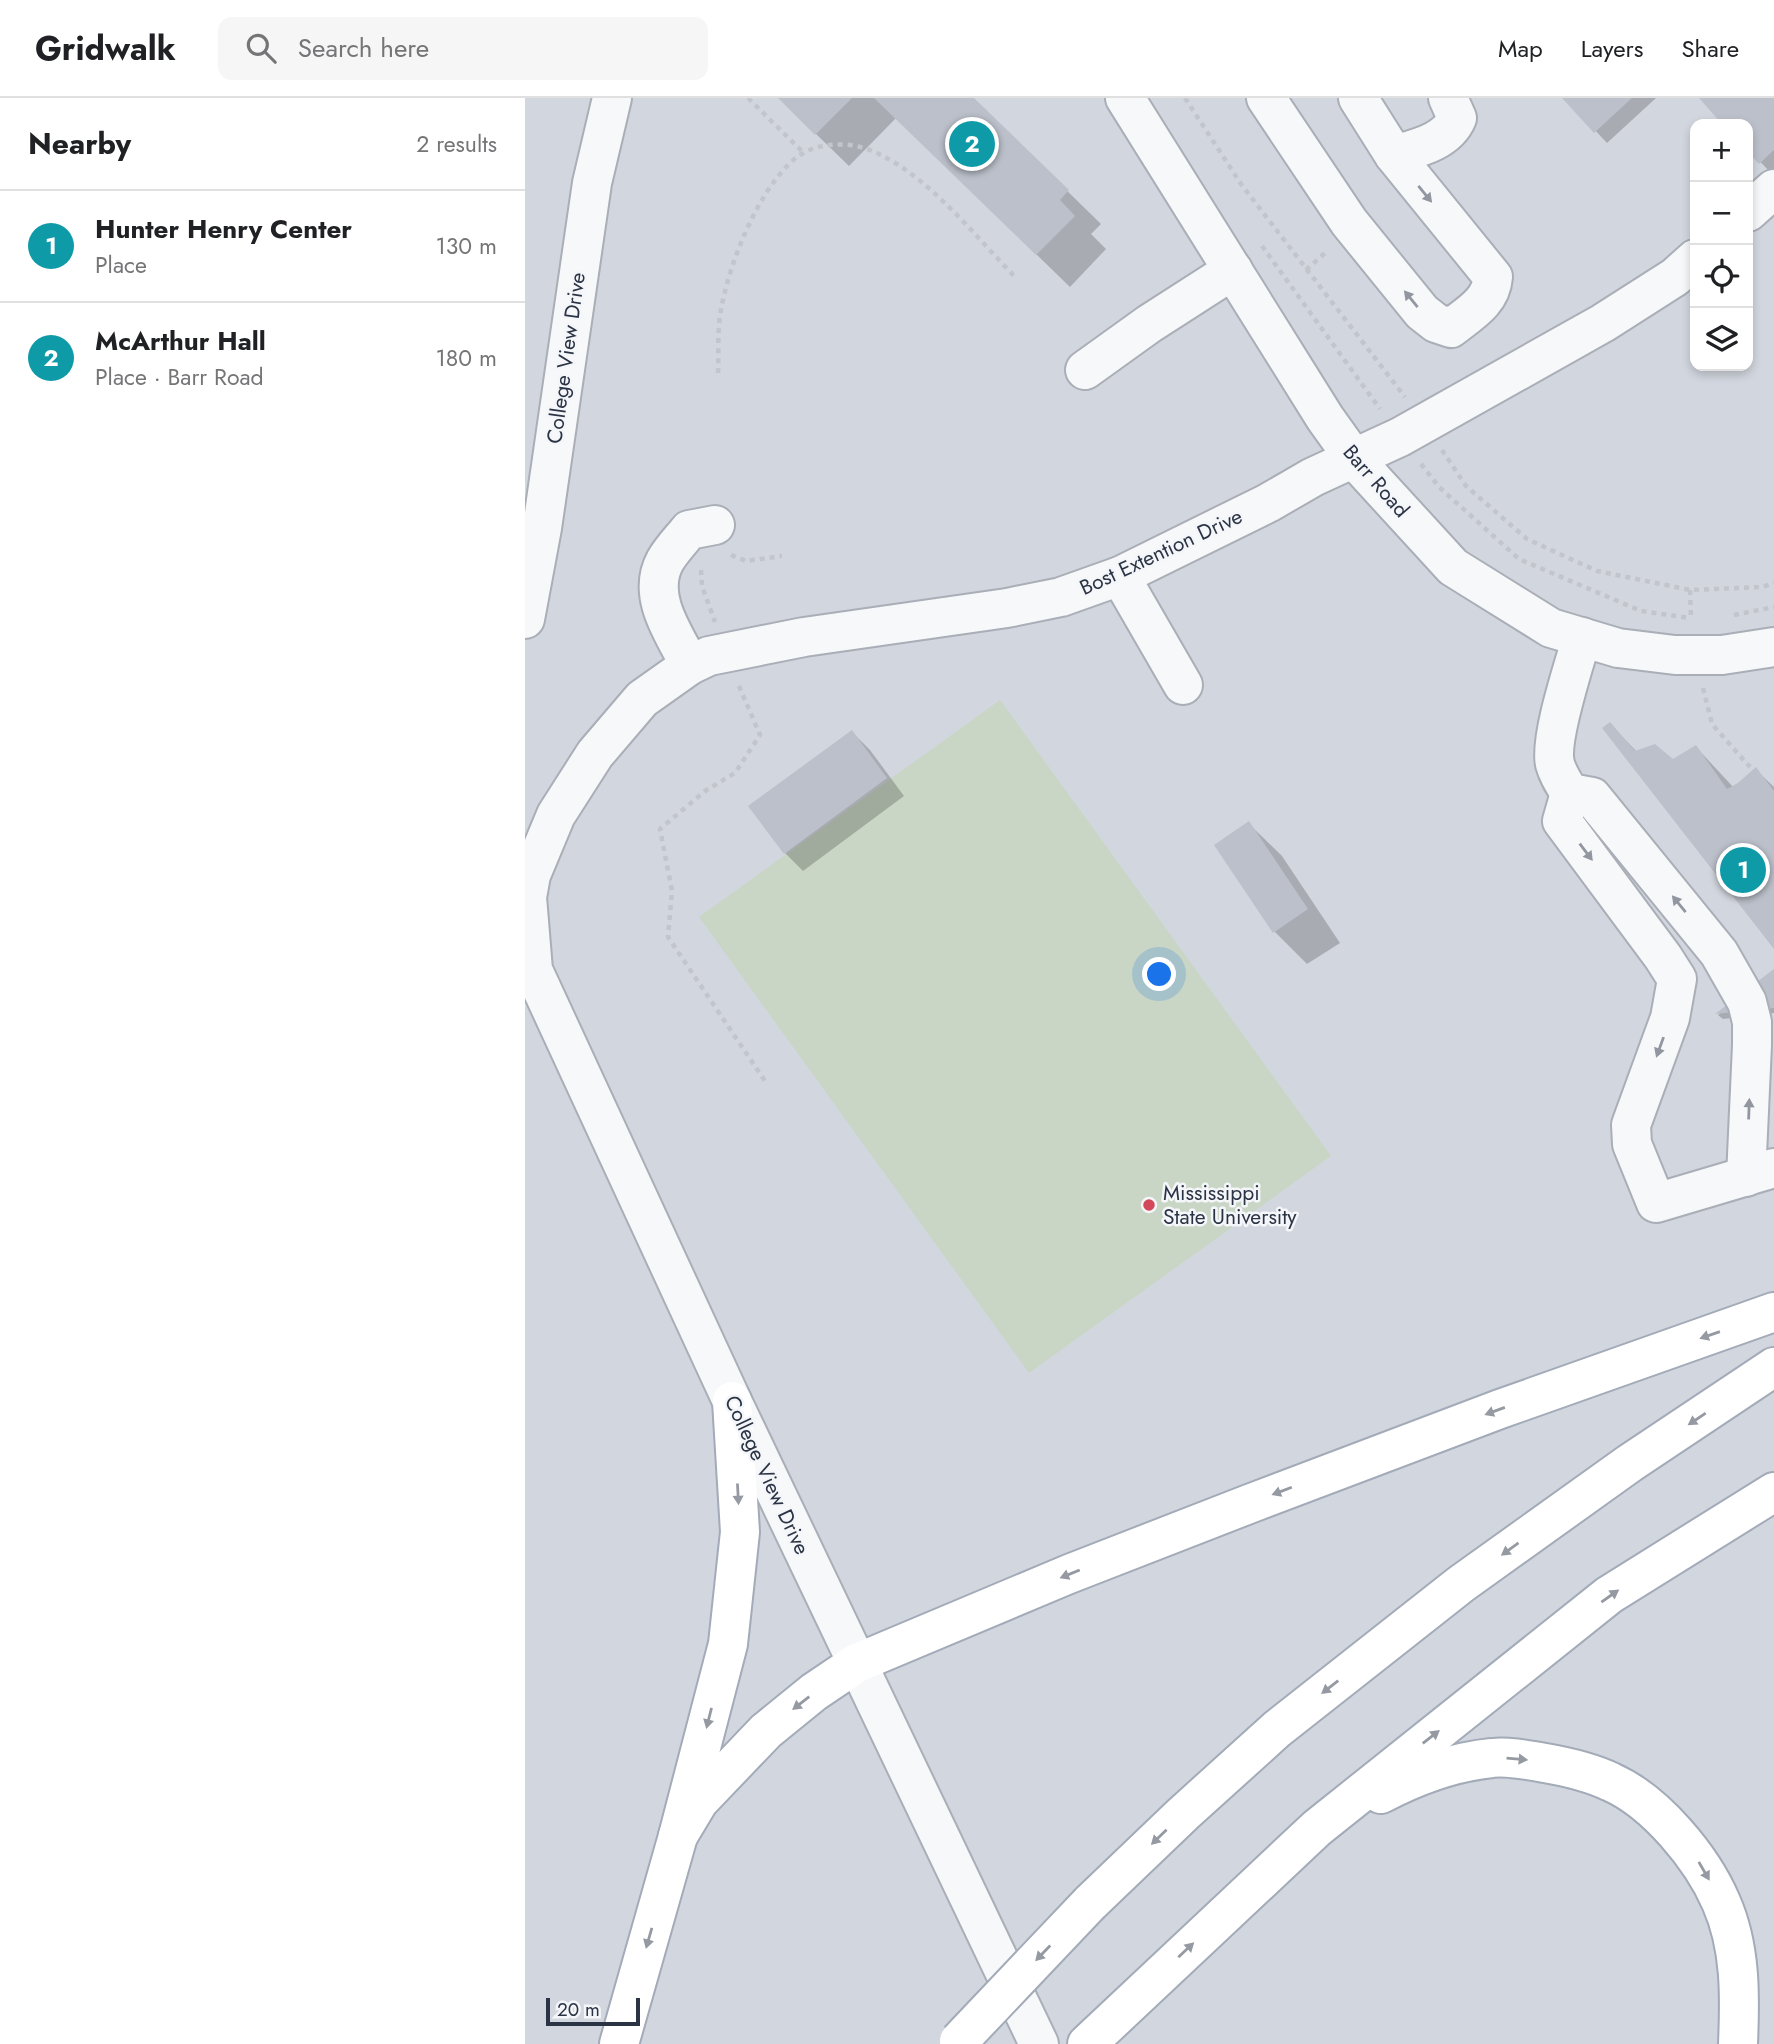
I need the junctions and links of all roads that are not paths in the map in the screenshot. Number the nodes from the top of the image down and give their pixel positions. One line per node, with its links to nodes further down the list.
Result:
1 (612, 98): 15 (street, College View Drive)
2 (1125, 98): 10 (street, Barr Road)
3 (1266, 98): 6 (street, one-way to 3)
4 (1357, 98): 6 (street)
5 (1448, 98): 6 (street)
6 (1394, 155)
7 (1774, 189): 8 (street)
8 (1753, 208)
9 (1690, 264): 12 (street, Bost Extention Drive)
10 (1233, 270): 11 (street); 12 (street, Barr Road)
11 (1085, 370)
12 (1355, 460): 14 (street, Bost Extention Drive); 16 (street, Barr Road)
13 (721, 540): 18 (street)
14 (1120, 576): 18 (street, Bost Extention Drive); 19 (street)
15 (525, 619)
16 (1582, 637): 17 (street, Barr Road); 20 (street)
17 (1774, 647)
18 (690, 665): 21 (street, Bost Extention Drive)
19 (1183, 685)
20 (1570, 793): 22 (street, one-way to 20); 24 (street, one-way to 24)
21 (526, 897): 23 (street, College View Drive)
22 (1719, 953): 24 (street); 25 (street, one-way to 22)
23 (529, 970): 28 (street, College View Drive)
24 (1677, 979): 25 (street, one-way to 25)
25 (1760, 1173)
26 (1774, 1312): 30 (main road, one-way to 30)
27 (1774, 1367): 33 (main road, one-way to 33, bridge)
28 (732, 1401): 30 (street, College View Drive); 32 (main road, one-way to 32)
29 (1774, 1492): 31 (main road, one-way to 29)
30 (857, 1664): 32 (main road, one-way to 32); 35 (street, College View Drive)
31 (1317, 1828): 36 (main road, one-way to 31); 37 (main road, one-way to 37)
32 (678, 1836): 34 (main road, one-way to 34)
33 (957, 2042)
34 (619, 2044)
35 (1039, 2044)
36 (1087, 2044)
37 (1738, 2044)

